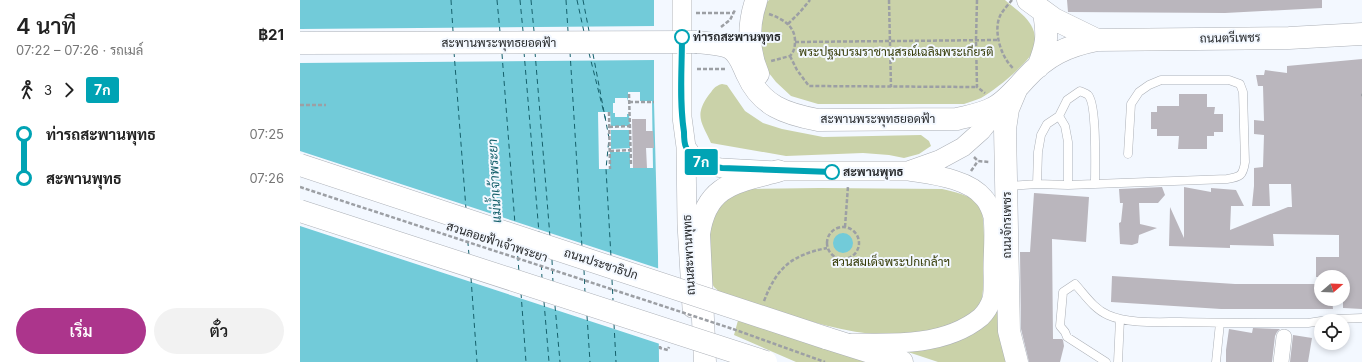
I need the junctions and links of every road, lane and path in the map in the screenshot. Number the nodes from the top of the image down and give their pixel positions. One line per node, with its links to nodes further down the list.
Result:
1 (810, 0): 10 (path)
2 (889, 0): 13 (path)
3 (977, 0): 14 (path)
4 (1012, 0): 15 (path)
5 (750, 3): 8 (path); 17 (main road, สะพานพระพุทธยอดฟ้า); 34 (main road)
6 (1036, 6): 16 (main road, ถนนตรีเพชร); 24 (main road, ถนนจักรเพชร)
7 (687, 7): 8 (path); 38 (street, ถนนสะพานพุทธ)
8 (734, 13): 11 (path)
9 (775, 16): 10 (path)
10 (788, 24): 18 (path)
11 (716, 29)
12 (1362, 34): 16 (main road, ถนนตรีเพชร)
13 (889, 40): 14 (path); 18 (path); 25 (path)
14 (976, 40): 15 (path); 26 (path)
15 (999, 40): 24 (path)
16 (1098, 40): 24 (main road, ถนนตรีเพชร)
17 (697, 42): 19 (main road, สะพานพระพุทธยอดฟ้า, bridge); 34 (main road, สะพานพระพุทธยอดฟ้า)
18 (795, 42): 20 (path)
19 (300, 43)
20 (790, 56): 21 (path); 25 (path)
21 (772, 60)
22 (727, 68): 23 (path)
23 (693, 69)
24 (1027, 78): 32 (main road, ถนนจักรเพชร); 55 (main road, ถนนจักรเพชร)
25 (890, 87): 26 (path)
26 (977, 87): 32 (path)
27 (629, 94): 28 (path)
28 (629, 102): 29 (path); 36 (path)
29 (654, 102)
30 (300, 105): 31 (path)
31 (326, 106)
32 (997, 106): 34 (main road, สะพานพระพุทธยอดฟ้า); 49 (street)
33 (609, 112): 37 (path)
34 (797, 116)
35 (1059, 116): 52 (lane); 53 (lane); 54 (lane)
36 (630, 126): 37 (path); 39 (path)
37 (609, 127): 40 (path)
38 (686, 147): 48 (street); 70 (street, ถนนสะพานพุทธ)
39 (631, 150): 40 (path); 46 (path)
40 (610, 151): 47 (path)
41 (1128, 154): 52 (lane)
42 (973, 156): 43 (path)
43 (978, 161): 44 (path); 51 (path)
44 (993, 161)
45 (300, 165): 69 (main road, ถนนประชาธิปก, bridge)
46 (631, 165)
47 (610, 169)
48 (778, 171): 50 (street); 71 (main road)
49 (908, 171): 50 (street); 69 (street)
50 (849, 172): 58 (path)
51 (969, 173)
52 (1095, 183): 54 (lane)
53 (1037, 184): 54 (lane); 55 (lane)
54 (1068, 184)
55 (1007, 186): 75 (main road, ถนนจักรเพชร)
56 (300, 187): 67 (path, สวนลอยฟ้าเจ้าพระยา, bridge)
57 (300, 211): 72 (main road, bridge)
58 (845, 227): 59 (path); 59 (path)
59 (827, 248): 60 (path)
60 (762, 308)
61 (1362, 318): 63 (lane)
62 (1120, 319): 65 (lane); 76 (lane); 77 (lane)
63 (1350, 319)
64 (1314, 322): 65 (lane)
65 (1220, 323): 78 (lane)
66 (754, 330): 67 (path)
67 (752, 335): 73 (path, สวนลอยฟ้าเจ้าพระยา)
68 (1284, 338): 79 (street)
69 (833, 340): 74 (main road, ถนนประชาธิปก)
70 (695, 362)
71 (705, 362)
72 (766, 362)
73 (825, 362)
74 (902, 362)
75 (1018, 362)
76 (1106, 362)
77 (1118, 362)
78 (1216, 362)
79 (1281, 362)

